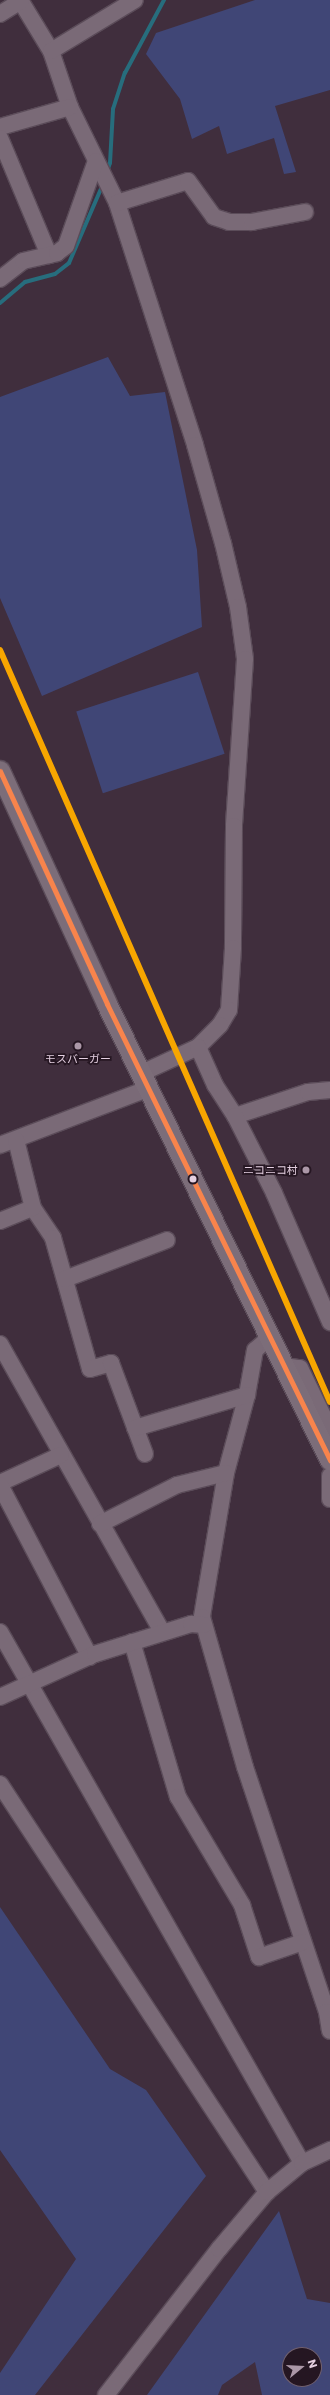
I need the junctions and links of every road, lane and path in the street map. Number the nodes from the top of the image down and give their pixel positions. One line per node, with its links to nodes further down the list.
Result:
1 (21, 0): 3 (street); 4 (street)
2 (136, 0): 4 (street)
3 (0, 14)
4 (51, 51): 5 (street)
5 (70, 107): 6 (street); 8 (street)
6 (0, 127)
7 (0, 138): 11 (street)
8 (98, 166): 9 (street); 11 (street)
9 (114, 199): 10 (street); 15 (street)
10 (305, 212)
11 (49, 255): 12 (street)
12 (0, 279)
13 (0, 770): 14 (main road)
14 (5, 793): 16 (main road)
15 (198, 1047): 16 (street); 18 (street)
16 (146, 1081): 19 (street); 26 (main road)
17 (330, 1090): 18 (street)
18 (236, 1116): 25 (street)
19 (16, 1140): 20 (street); 21 (street)
20 (0, 1145)
21 (33, 1208): 22 (street); 24 (street)
22 (0, 1221)
23 (167, 1240): 24 (street)
24 (65, 1279): 30 (street)
25 (330, 1322)
26 (269, 1338): 28 (main road); 29 (street)
27 (0, 1344): 33 (street)
28 (283, 1366): 31 (street); 34 (main road)
29 (247, 1395): 30 (street); 35 (street)
30 (135, 1428): 32 (street)
31 (330, 1430)
32 (145, 1454)
33 (61, 1455): 37 (street); 39 (street)
34 (330, 1460)
35 (226, 1473): 39 (street); 40 (street)
36 (330, 1476): 38 (street)
37 (0, 1484): 44 (street)
38 (330, 1500)
39 (100, 1524): 42 (street)
40 (204, 1625): 42 (street); 48 (street)
41 (0, 1632): 45 (street)
42 (162, 1632): 43 (street)
43 (132, 1642): 44 (street); 48 (street)
44 (90, 1656): 45 (street)
45 (30, 1684): 46 (street); 51 (street)
46 (0, 1697)
47 (0, 1784): 52 (street)
48 (303, 1942): 49 (street)
49 (330, 2032)
50 (330, 2150): 51 (street)
51 (302, 2163): 52 (street)
52 (267, 2192): 53 (street)
53 (106, 2395)

